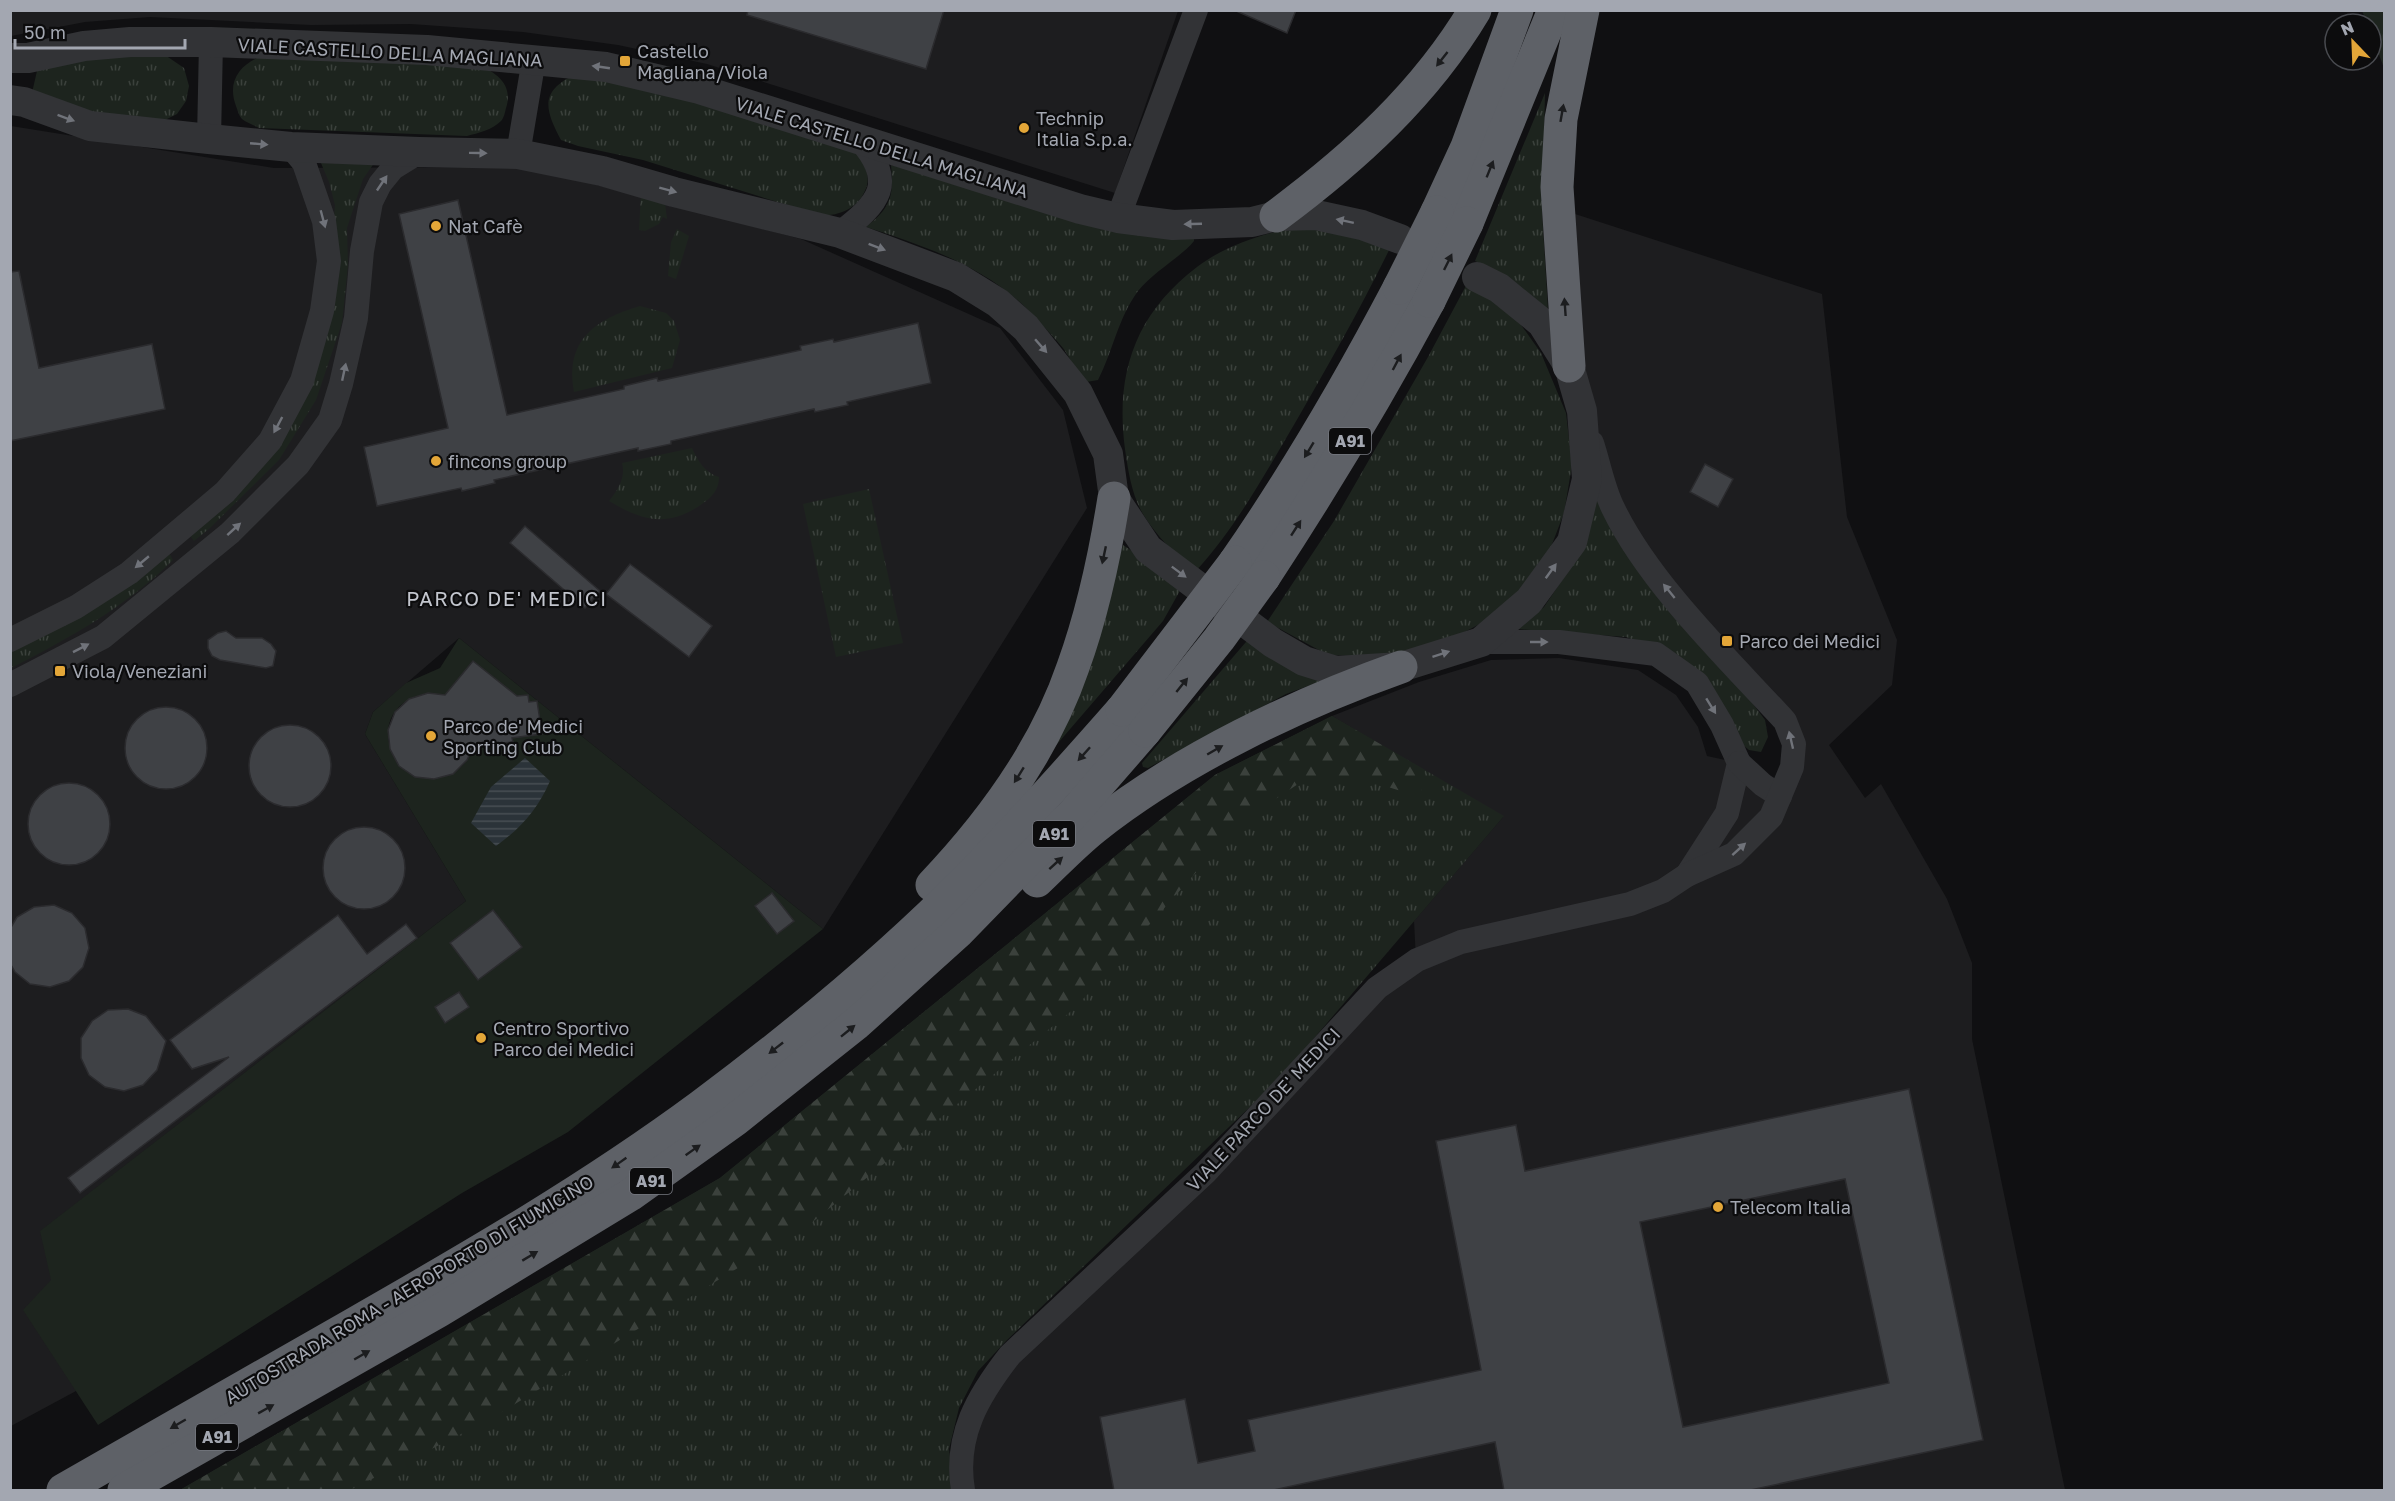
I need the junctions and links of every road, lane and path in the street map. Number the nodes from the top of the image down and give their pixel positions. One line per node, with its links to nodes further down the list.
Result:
1 (1196, 10): 15 (street)
2 (1475, 10): 16 (highway, one-way to 16)
3 (1517, 10): 29 (highway, AUTOSTRADA ROMA - AEROPORTO DI FIUMICINO / A91, one-way to 29, bridge)
4 (1554, 10): 29 (highway, AUTOSTRADA ROMA - AEROPORTO DI FIUMICINO / A91, one-way to 4, bridge)
5 (1583, 10): 20 (highway, one-way to 5)
6 (211, 42): 7 (street, VIALE CASTELLO DELLA MAGLIANA); 8 (street, VIALE CASTELLO DELLA MAGLIANA); 10 (street)
7 (10, 58)
8 (534, 59): 11 (street, VIALE CASTELLO DELLA MAGLIANA, one-way to 8); 14 (street)
9 (10, 100): 10 (street, one-way to 10)
10 (209, 139): 12 (street, one-way to 12)
11 (860, 140): 15 (street, VIALE CASTELLO DELLA MAGLIANA); 17 (street)
12 (291, 147): 13 (street); 23 (street, one-way to 23)
13 (419, 152): 14 (street, one-way to 14); 24 (street, one-way to 13)
14 (518, 154): 17 (street, one-way to 17)
15 (1118, 218): 16 (street, VIALE CASTELLO DELLA MAGLIANA, one-way to 15)
16 (1264, 219): 18 (street, VIALE CASTELLO DELLA MAGLIANA, one-way to 16)
17 (840, 233): 22 (street, one-way to 22)
18 (1400, 239)
19 (1477, 277): 20 (street)
20 (1569, 366): 21 (street)
21 (1582, 411): 26 (street, one-way to 21); 31 (street, VIALE PARCO DE' MEDICI, one-way to 21)
22 (1114, 498): 27 (street, one-way to 27); 34 (highway, one-way to 34)
23 (171, 538): 24 (street); 25 (street, one-way to 25)
24 (194, 565): 28 (street, one-way to 24)
25 (10, 640)
26 (1481, 642): 27 (street, one-way to 26); 30 (street, one-way to 30)
27 (1401, 667): 33 (highway, one-way to 27)
28 (10, 685)
29 (1134, 721): 33 (highway, AUTOSTRADA ROMA - AEROPORTO DI FIUMICINO / A91); 34 (highway, AUTOSTRADA ROMA - AEROPORTO DI FIUMICINO / A91, one-way to 34)
30 (1739, 763): 31 (street); 32 (street, VIALE PARCO DE' MEDICI)
31 (1780, 796): 32 (street, VIALE PARCO DE' MEDICI, one-way to 31)
32 (1688, 875): 37 (street, VIALE PARCO DE' MEDICI)
33 (958, 932): 36 (highway, AUTOSTRADA ROMA - AEROPORTO DI FIUMICINO / A91, one-way to 33)
34 (865, 974): 35 (highway, AUTOSTRADA ROMA - AEROPORTO DI FIUMICINO / A91, one-way to 35)
35 (63, 1491)
36 (124, 1491)
37 (963, 1491)

